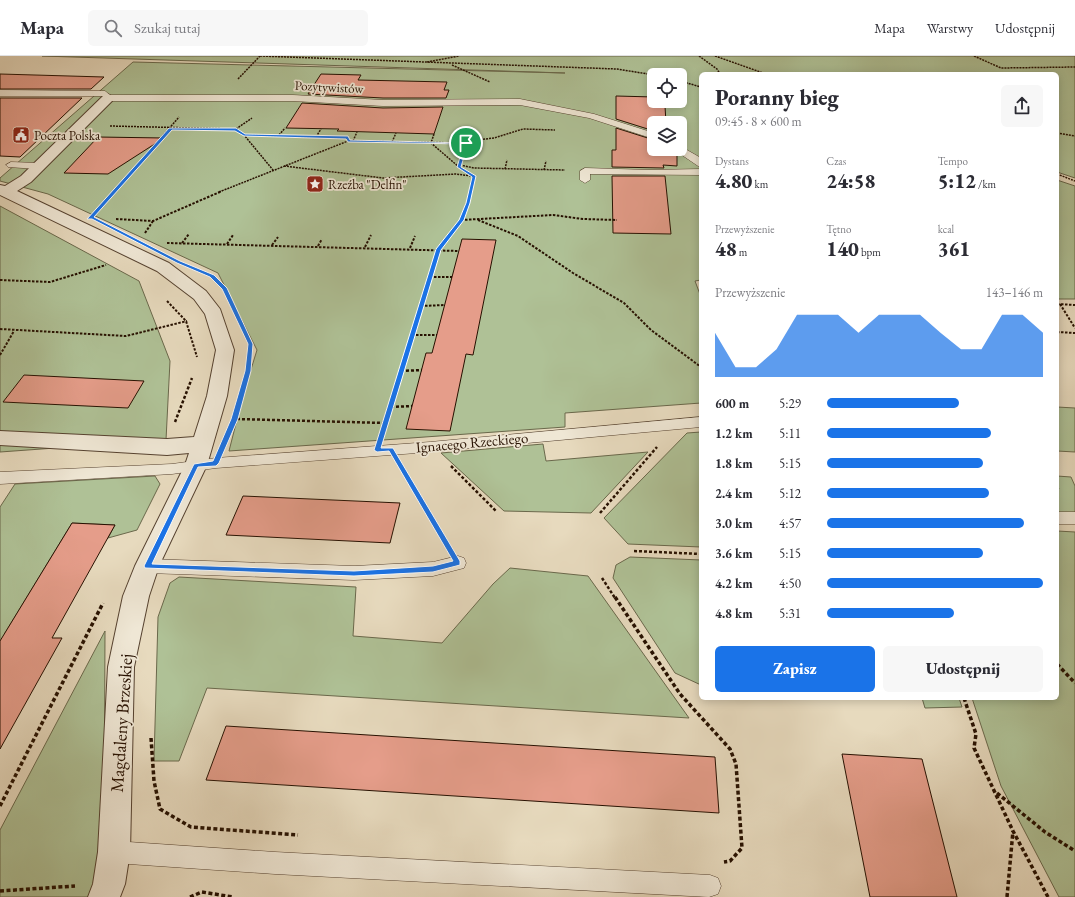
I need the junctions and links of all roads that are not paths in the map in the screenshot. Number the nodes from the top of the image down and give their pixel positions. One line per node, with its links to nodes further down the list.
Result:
1 (0, 92): 2 (lane, Pozytywistów)
2 (108, 98): 3 (lane, Pozytywistów); 7 (street)
3 (647, 134)
4 (687, 154): 5 (lane)
5 (699, 161)
6 (11, 165): 7 (lane)
7 (38, 166): 10 (street)
8 (699, 172): 9 (lane)
9 (585, 175)
10 (4, 190): 13 (street, Magdaleny Brzeskiej)
11 (699, 422): 14 (lane, Ignacego Rzeckiego)
12 (0, 438): 13 (street)
13 (202, 444): 14 (street, Magdaleny Brzeskiej)
14 (196, 465): 15 (lane); 19 (street, Magdaleny Brzeskiej)
15 (0, 478)
16 (1059, 518): 17 (lane)
17 (1075, 518)
18 (458, 563): 19 (lane)
19 (147, 566): 20 (street, Magdaleny Brzeskiej)
20 (114, 852): 21 (lane); 22 (street, Magdaleny Brzeskiej)
21 (710, 886)
22 (106, 891)

